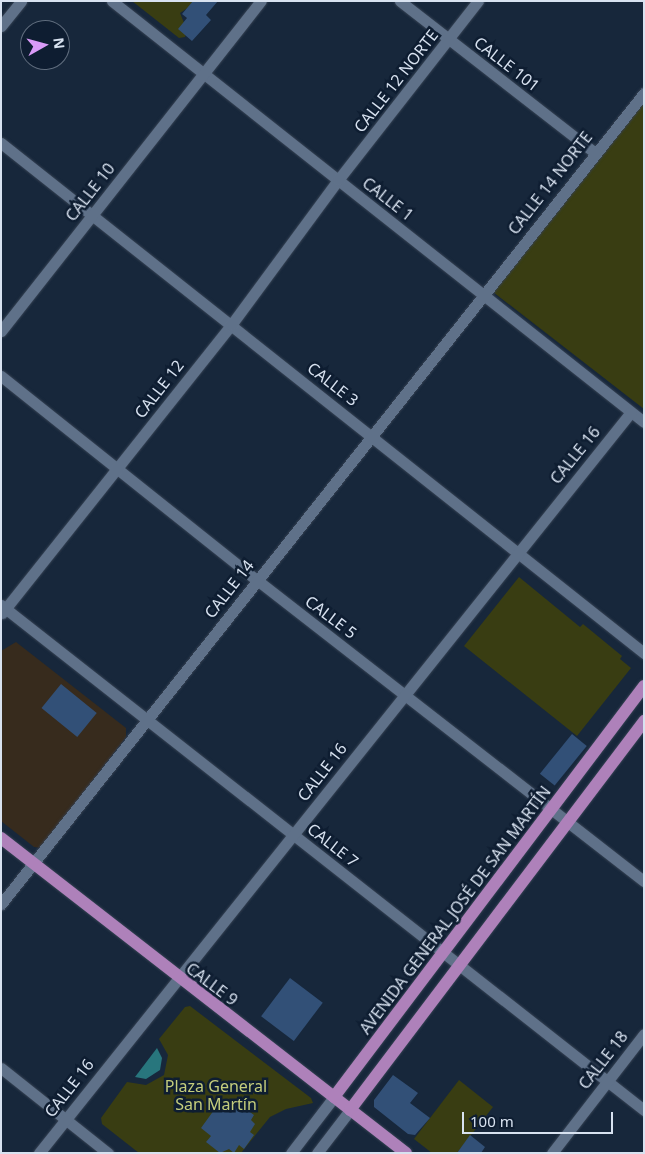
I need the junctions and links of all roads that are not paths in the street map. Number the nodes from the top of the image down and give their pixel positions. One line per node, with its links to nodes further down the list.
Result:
1 (21, 1): 6 (street)
2 (112, 1): 8 (street, CALLE 1)
3 (261, 1): 8 (street, CALLE 10)
4 (400, 1): 7 (street, CALLE 101)
5 (478, 1): 7 (street, CALLE 12 NORTE)
6 (1, 26)
7 (448, 39): 11 (street, CALLE 101); 12 (street, CALLE 12 NORTE)
8 (204, 74): 12 (street, CALLE 1); 13 (street, CALLE 10)
9 (644, 93): 11 (street, CALLE 14 NORTE)
10 (1, 143): 13 (street, CALLE 3)
11 (594, 153): 14 (street, CALLE 14 NORTE)
12 (338, 180): 14 (street, CALLE 1); 15 (street, CALLE 12)
13 (93, 215): 15 (street, CALLE 3); 16 (street, CALLE 10)
14 (483, 294): 18 (street, CALLE 1); 20 (street, CALLE 14)
15 (231, 325): 20 (street, CALLE 3); 21 (street, CALLE 12)
16 (1, 331)
17 (1, 376): 21 (street, CALLE 5)
18 (631, 412): 19 (street, CALLE 1); 22 (street, CALLE 16)
19 (644, 422)
20 (372, 435): 22 (street, CALLE 3); 23 (street, CALLE 14)
21 (117, 468): 23 (street, CALLE 5); 24 (street, CALLE 12)
22 (518, 552): 25 (street, CALLE 3); 27 (street, CALLE 16)
23 (257, 580): 27 (street, CALLE 5); 28 (street, CALLE 14)
24 (3, 609): 28 (street, CALLE 7)
25 (644, 653)
26 (644, 686): 30 (main road, AVENIDA GENERAL JOSÉ DE SAN MARTÍN)
27 (404, 692): 30 (street, CALLE 5); 32 (street, CALLE 16)
28 (147, 720): 32 (street, CALLE 7); 34 (street, CALLE 14)
29 (644, 721): 31 (main road)
30 (552, 809): 31 (street, CALLE 5); 37 (main road, AVENIDA GENERAL JOSÉ DE SAN MARTÍN)
31 (566, 820): 35 (street, CALLE 5); 38 (main road)
32 (294, 835): 37 (street, CALLE 7); 39 (street, CALLE 16)
33 (1, 838): 34 (main road, CALLE 9)
34 (34, 863): 36 (street, CALLE 14); 39 (main road, CALLE 9)
35 (644, 881)
36 (1, 904)
37 (441, 952): 38 (street, CALLE 7); 43 (main road, AVENIDA GENERAL JOSÉ DE SAN MARTÍN)
38 (459, 965): 42 (street, CALLE 7); 44 (main road)
39 (178, 978): 43 (main road, CALLE 9); 46 (street, CALLE 16)
40 (644, 1034): 42 (street, CALLE 18)
41 (1, 1068): 46 (street)
42 (607, 1082): 45 (street, CALLE 7); 52 (street, CALLE 18)
43 (334, 1097): 44 (main road, CALLE 9); 49 (street, AVENIDA GENERAL JOSÉ DE SAN MARTÍN)
44 (350, 1110): 50 (street); 51 (main road, CALLE 9)
45 (644, 1110)
46 (66, 1119): 47 (street, CALLE 16); 48 (street)
47 (39, 1153)
48 (108, 1153)
49 (291, 1153)
50 (317, 1153)
51 (406, 1153)
52 (552, 1153)

